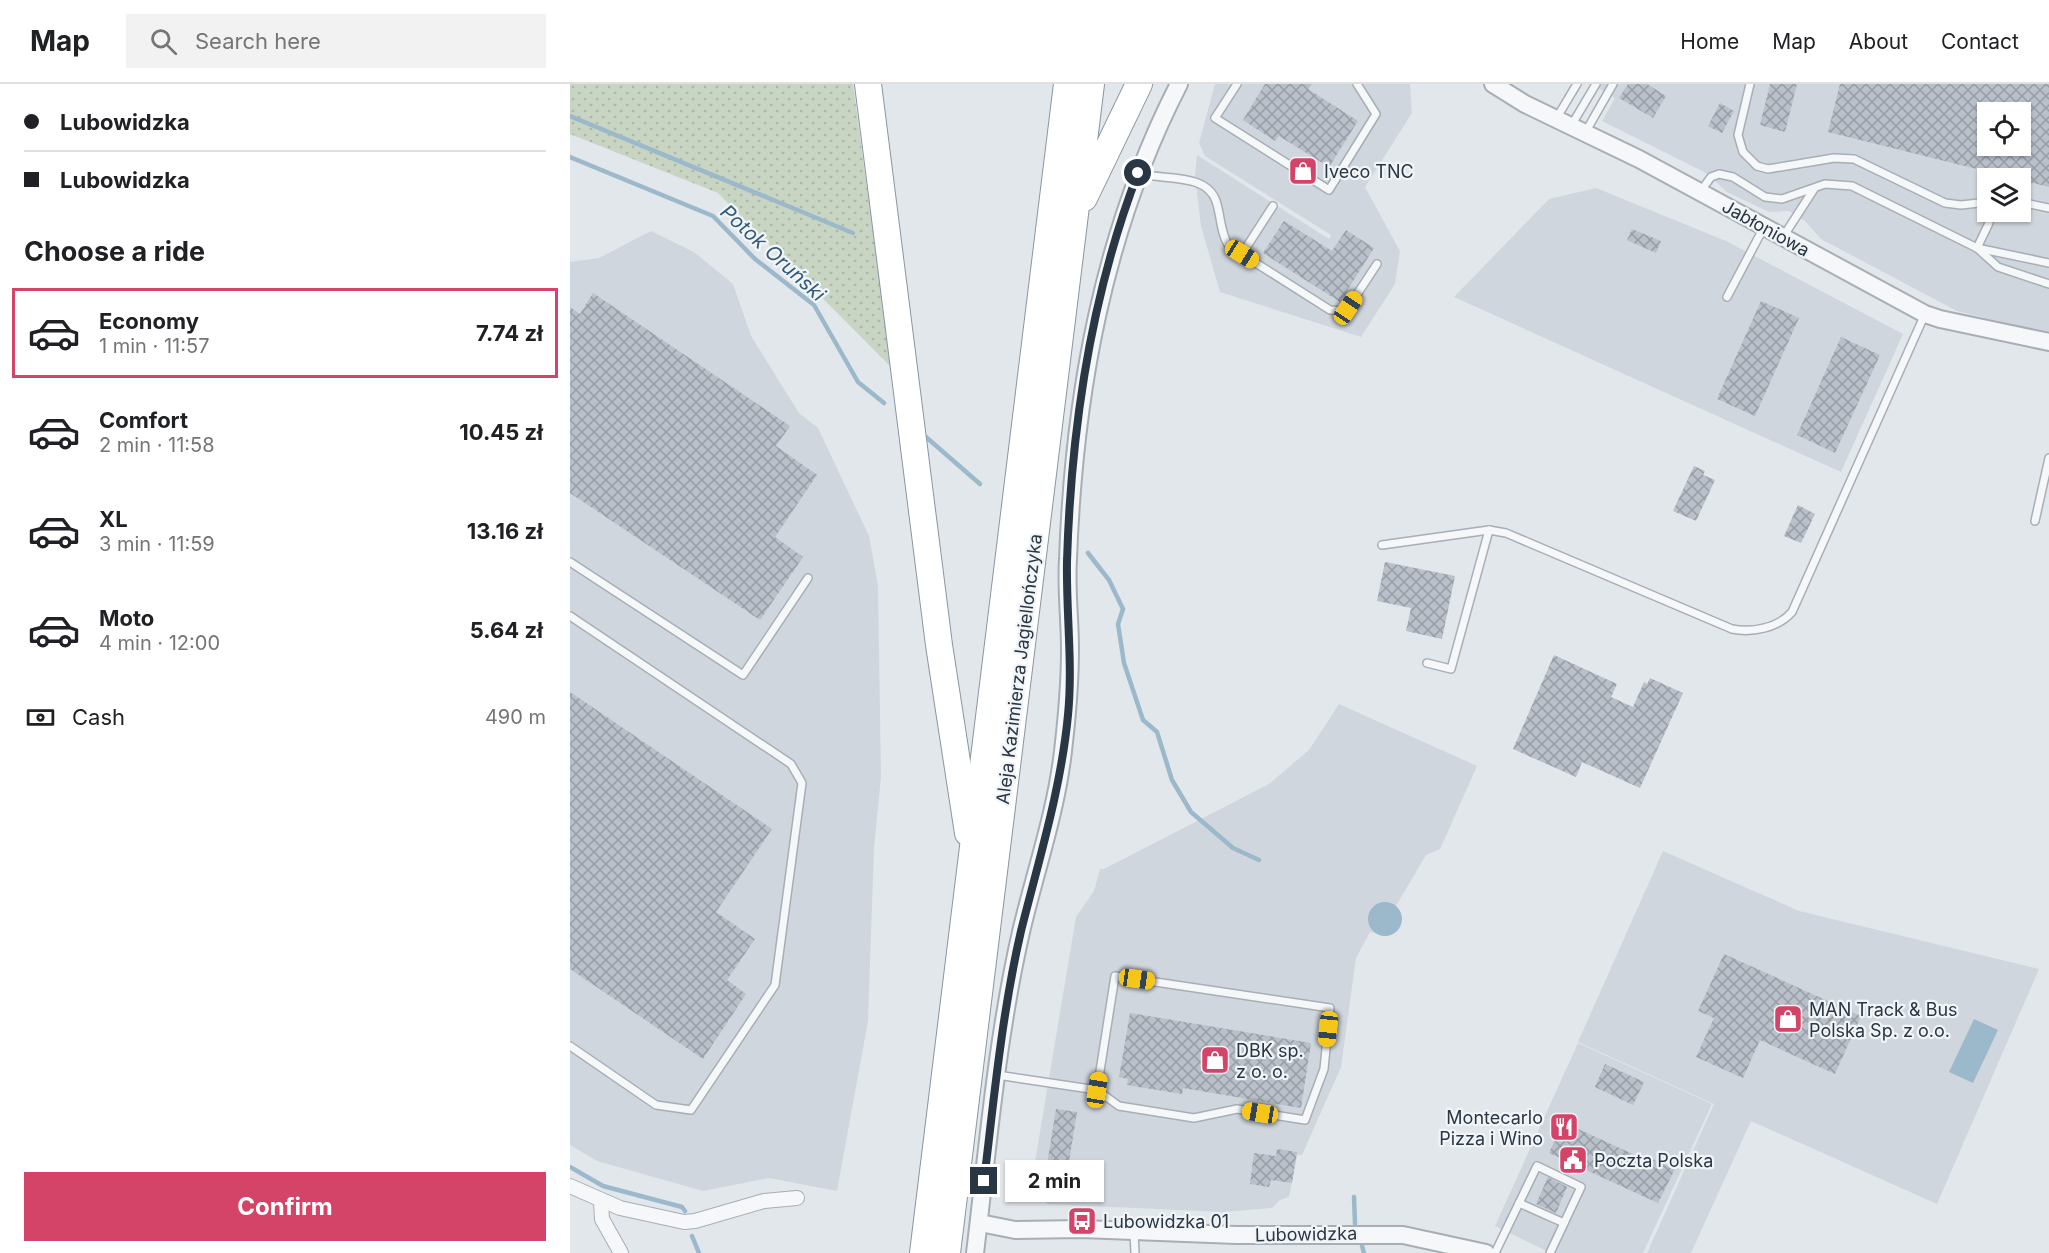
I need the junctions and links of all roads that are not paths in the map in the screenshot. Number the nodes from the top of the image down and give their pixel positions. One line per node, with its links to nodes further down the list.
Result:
1 (868, 84): 41 (highway)
2 (1139, 84): 21 (highway)
3 (1179, 84): 13 (street)
4 (1237, 84): 5 (lane)
5 (1357, 84)
6 (1493, 84): 12 (street, Jabłoniowa)
7 (1577, 84): 12 (lane)
8 (1596, 84): 12 (lane)
9 (1614, 84): 12 (lane)
10 (1750, 84): 17 (lane)
11 (1078, 93): 11 (lane); 14 (highway, Aleja Kazimierza Jagiellończyka)
12 (1571, 126): 16 (street, Jabłoniowa)
13 (1138, 173): 26 (lane); 43 (street)
14 (1067, 178): 14 (lane); 21 (highway, Aleja Kazimierza Jagiellończyka); 41 (highway, Aleja Kazimierza Jagiellończyka)
15 (1814, 189): 16 (lane); 24 (lane); 25 (lane)
16 (1700, 192): 23 (street, Jabłoniowa)
17 (1977, 203)
18 (2031, 204): 20 (lane)
19 (1273, 206): 26 (lane)
20 (2049, 208)
21 (1076, 214): 54 (highway, Aleja Kazimierza Jagiellończyka)
22 (1989, 222): 25 (lane)
23 (1764, 227): 24 (street, Jabłoniowa); 30 (lane)
24 (1783, 237): 31 (street, Jabłoniowa)
25 (1977, 248): 27 (lane); 29 (lane)
26 (1242, 254): 28 (lane)
27 (2049, 263)
28 (1377, 264)
29 (2049, 284)
30 (1727, 297)
31 (1925, 314): 32 (street, Jabłoniowa); 35 (lane)
32 (2049, 342)
33 (2049, 458): 34 (lane)
34 (2035, 521)
35 (1489, 530): 36 (lane); 40 (lane)
36 (1382, 545)
37 (570, 562): 38 (lane)
38 (808, 578)
39 (570, 616): 42 (lane)
40 (1427, 663)
41 (973, 866): 53 (highway, Aleja Kazimierza Jagiellończyka)
42 (570, 1046)
43 (997, 1075): 44 (lane); 49 (street)
44 (1097, 1090): 44 (lane)
45 (570, 1186): 47 (street)
46 (797, 1198): 47 (street)
47 (601, 1202): 52 (street)
48 (1519, 1203): 50 (lane); 50 (lane); 58 (lane)
49 (980, 1223): 51 (street, Lubowidzka); 55 (street)
50 (1564, 1223): 59 (lane)
51 (1134, 1232): 56 (lane); 57 (street, Lubowidzka)
52 (621, 1253)
53 (923, 1253)
54 (947, 1253)
55 (975, 1253)
56 (1135, 1253)
57 (1486, 1253)
58 (1495, 1253)
59 (1550, 1253)

